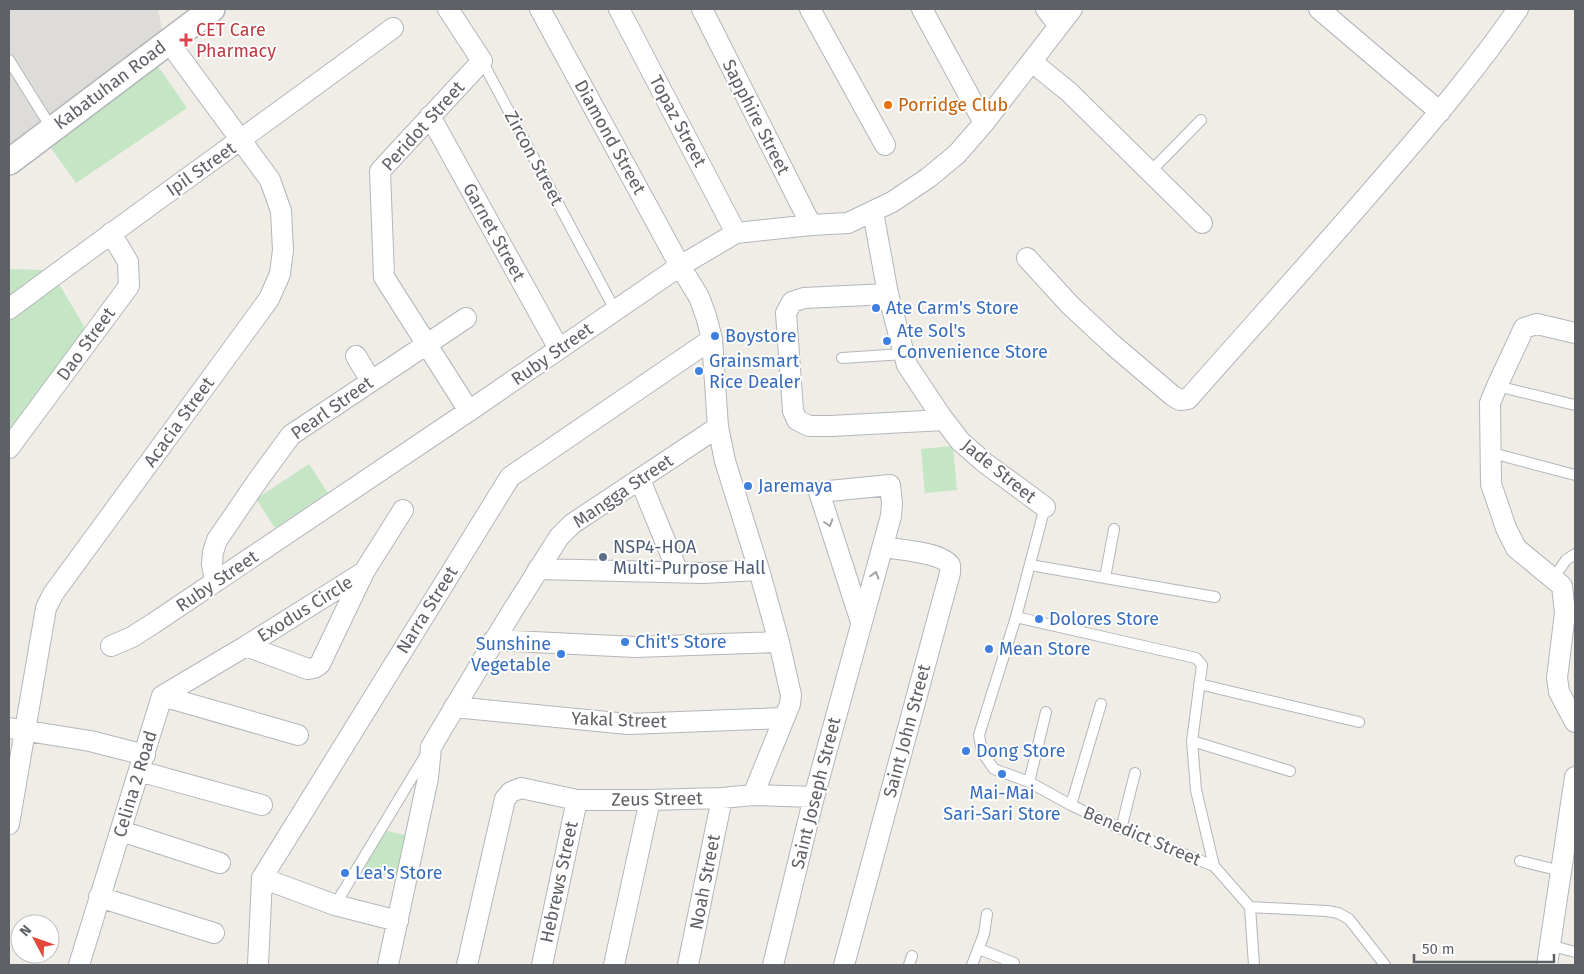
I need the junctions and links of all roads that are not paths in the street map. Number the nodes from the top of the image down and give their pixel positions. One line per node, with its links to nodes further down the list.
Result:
1 (448, 9): 16 (street, Zircon Street)
2 (540, 9): 33 (street, Diamond Street)
3 (619, 9): 31 (street, Topaz Street)
4 (702, 9): 29 (street, Sapphire Street)
5 (810, 9): 24 (street)
6 (922, 9): 21 (street)
7 (1046, 9): 12 (street)
8 (1072, 9): 12 (street, Ruby Street)
9 (1319, 9): 18 (street)
10 (1518, 9): 18 (street)
11 (206, 11): 14 (street, Kabatuhan Road)
12 (1059, 26): 17 (street, Ruby Street)
13 (393, 28): 23 (street, Ipil Street)
14 (168, 42): 22 (street, Kabatuhan Road); 23 (street, Acacia Street)
15 (9, 60): 22 (lane)
16 (482, 61): 19 (street, Peridot Street); 36 (lane, Zircon Street)
17 (1032, 62): 21 (street, Ruby Street); 26 (street)
18 (1440, 112): 32 (street)
19 (430, 116): 40 (street, Peridot Street); 41 (street, Garnet Street)
20 (1201, 120): 26 (lane)
21 (984, 123): 27 (street, Ruby Street)
22 (52, 130): 25 (street, Kabatuhan Road)
23 (242, 140): 30 (street, Ipil Street); 84 (street, Acacia Street)
24 (885, 145)
25 (9, 162)
26 (1150, 172): 28 (street)
27 (873, 212): 29 (street, Ruby Street); 34 (street, Jade Street)
28 (1202, 224)
29 (810, 225): 31 (street, Ruby Street)
30 (111, 233): 35 (street, Ipil Street); 51 (street, Dao Street)
31 (736, 233): 33 (street, Ruby Street)
32 (1027, 258)
33 (680, 266): 36 (street, Ruby Street); 39 (street, Diamond Street)
34 (888, 294): 42 (street, Jade Street); 49 (street)
35 (9, 309)
36 (615, 310): 41 (street, Ruby Street)
37 (466, 318): 40 (street, Pearl Street)
38 (1575, 334): 46 (street)
39 (712, 339): 50 (street, Diamond Street); 107 (street, Narra Street)
40 (426, 344): 45 (street, Pearl Street); 48 (street, Peridot Street)
41 (559, 349): 48 (street, Ruby Street)
42 (904, 354): 44 (lane); 49 (street, Jade Street)
43 (356, 356): 45 (street)
44 (842, 358)
45 (371, 380): 67 (street, Pearl Street)
46 (1497, 386): 47 (lane); 52 (street)
47 (1575, 405)
48 (469, 411): 67 (street, Ruby Street)
49 (944, 420): 55 (street, Jade Street)
50 (718, 427): 54 (street, Mangga Street); 62 (street, Diamond Street)
51 (9, 448)
52 (1492, 453): 53 (lane); 66 (street)
53 (1575, 475)
54 (640, 480): 61 (street, Mangga Street); 64 (street)
55 (1045, 507): 60 (lane, Benedict Street)
56 (403, 510): 63 (street, Exodus Circle)
57 (1114, 529): 65 (lane)
58 (883, 547): 70 (street, Saint Joseph Street, one-way to 58); 70 (street, Saint Joseph Street, one-way to 70); 126 (street, Saint John Street)
59 (1575, 554): 66 (lane)
60 (1030, 565): 65 (lane); 69 (lane, Benedict Street)
61 (538, 569): 64 (street); 71 (street, Mangga Street)
62 (759, 570): 64 (street); 72 (street, Diamond Street)
63 (364, 572): 74 (street, Exodus Circle); 74 (street, Exodus Circle)
64 (678, 572)
65 (1105, 578): 68 (lane)
66 (1553, 578): 75 (street)
67 (216, 582): 73 (street, Ruby Street)
68 (1215, 597)
69 (1016, 617): 76 (lane); 92 (lane, Benedict Street)
70 (861, 622): 94 (street, Saint Joseph Street)
71 (494, 640): 72 (street); 79 (street, Mangga Street)
72 (779, 642): 81 (street, Diamond Street)
73 (111, 646)
74 (246, 646): 77 (street)
75 (1568, 656): 83 (street)
76 (1198, 684): 82 (lane); 86 (lane)
77 (162, 696): 85 (street); 88 (street, Celina 2 Road)
78 (1102, 704): 99 (lane)
79 (454, 708): 81 (street, Yakal Street); 87 (street, Mangga Street)
80 (1046, 712): 92 (lane)
81 (784, 718): 93 (street, Diamond Street)
82 (1359, 722)
83 (1575, 722)
84 (17, 729): 88 (street); 100 (street, Acacia Street)
85 (298, 735)
86 (1192, 741): 89 (lane); 105 (lane)
87 (431, 747): 109 (lane, Mangga Street); 112 (street, Mangga Street)
88 (142, 763): 98 (street); 102 (street, Celina 2 Road)
89 (1290, 771)
90 (1135, 773): 101 (lane)
91 (1575, 777): 106 (street)
92 (1029, 782): 99 (lane, Benedict Street)
93 (753, 795): 94 (street, Zeus Street); 95 (street, Zeus Street)
94 (814, 797): 125 (street, Saint Joseph Street)
95 (722, 798): 97 (street, Zeus Street); 124 (street, Noah Street)
96 (577, 800): 97 (street, Zeus Street); 121 (street, Zeus Street); 122 (street, Hebrews Street)
97 (650, 800): 123 (street)
98 (262, 805)
99 (1071, 805): 101 (lane, Benedict Street)
100 (9, 824)
101 (1121, 829): 105 (lane, Benedict Street)
102 (120, 831): 104 (street); 108 (street, Celina 2 Road)
103 (1520, 861): 106 (lane)
104 (220, 863)
105 (1214, 866): 110 (lane)
106 (1568, 873): 114 (street)
107 (262, 878): 109 (street); 119 (street, Narra Street)
108 (99, 897): 113 (street); 118 (street, Celina 2 Road)
109 (335, 905): 112 (street)
110 (1250, 907): 128 (lane); 129 (lane)
111 (987, 914): 115 (lane)
112 (398, 921): 120 (street, Mangga Street)
113 (214, 933)
114 (1549, 945): 116 (lane); 130 (street)
115 (979, 949): 117 (lane); 127 (lane)
116 (1575, 952)
117 (1014, 963)
118 (79, 965)
119 (258, 965)
120 (388, 965)
121 (467, 965)
122 (542, 965)
123 (614, 965)
124 (688, 965)
125 (773, 965)
126 (844, 965)
127 (972, 965)
128 (1254, 965)
129 (1385, 965)
130 (1547, 965)

